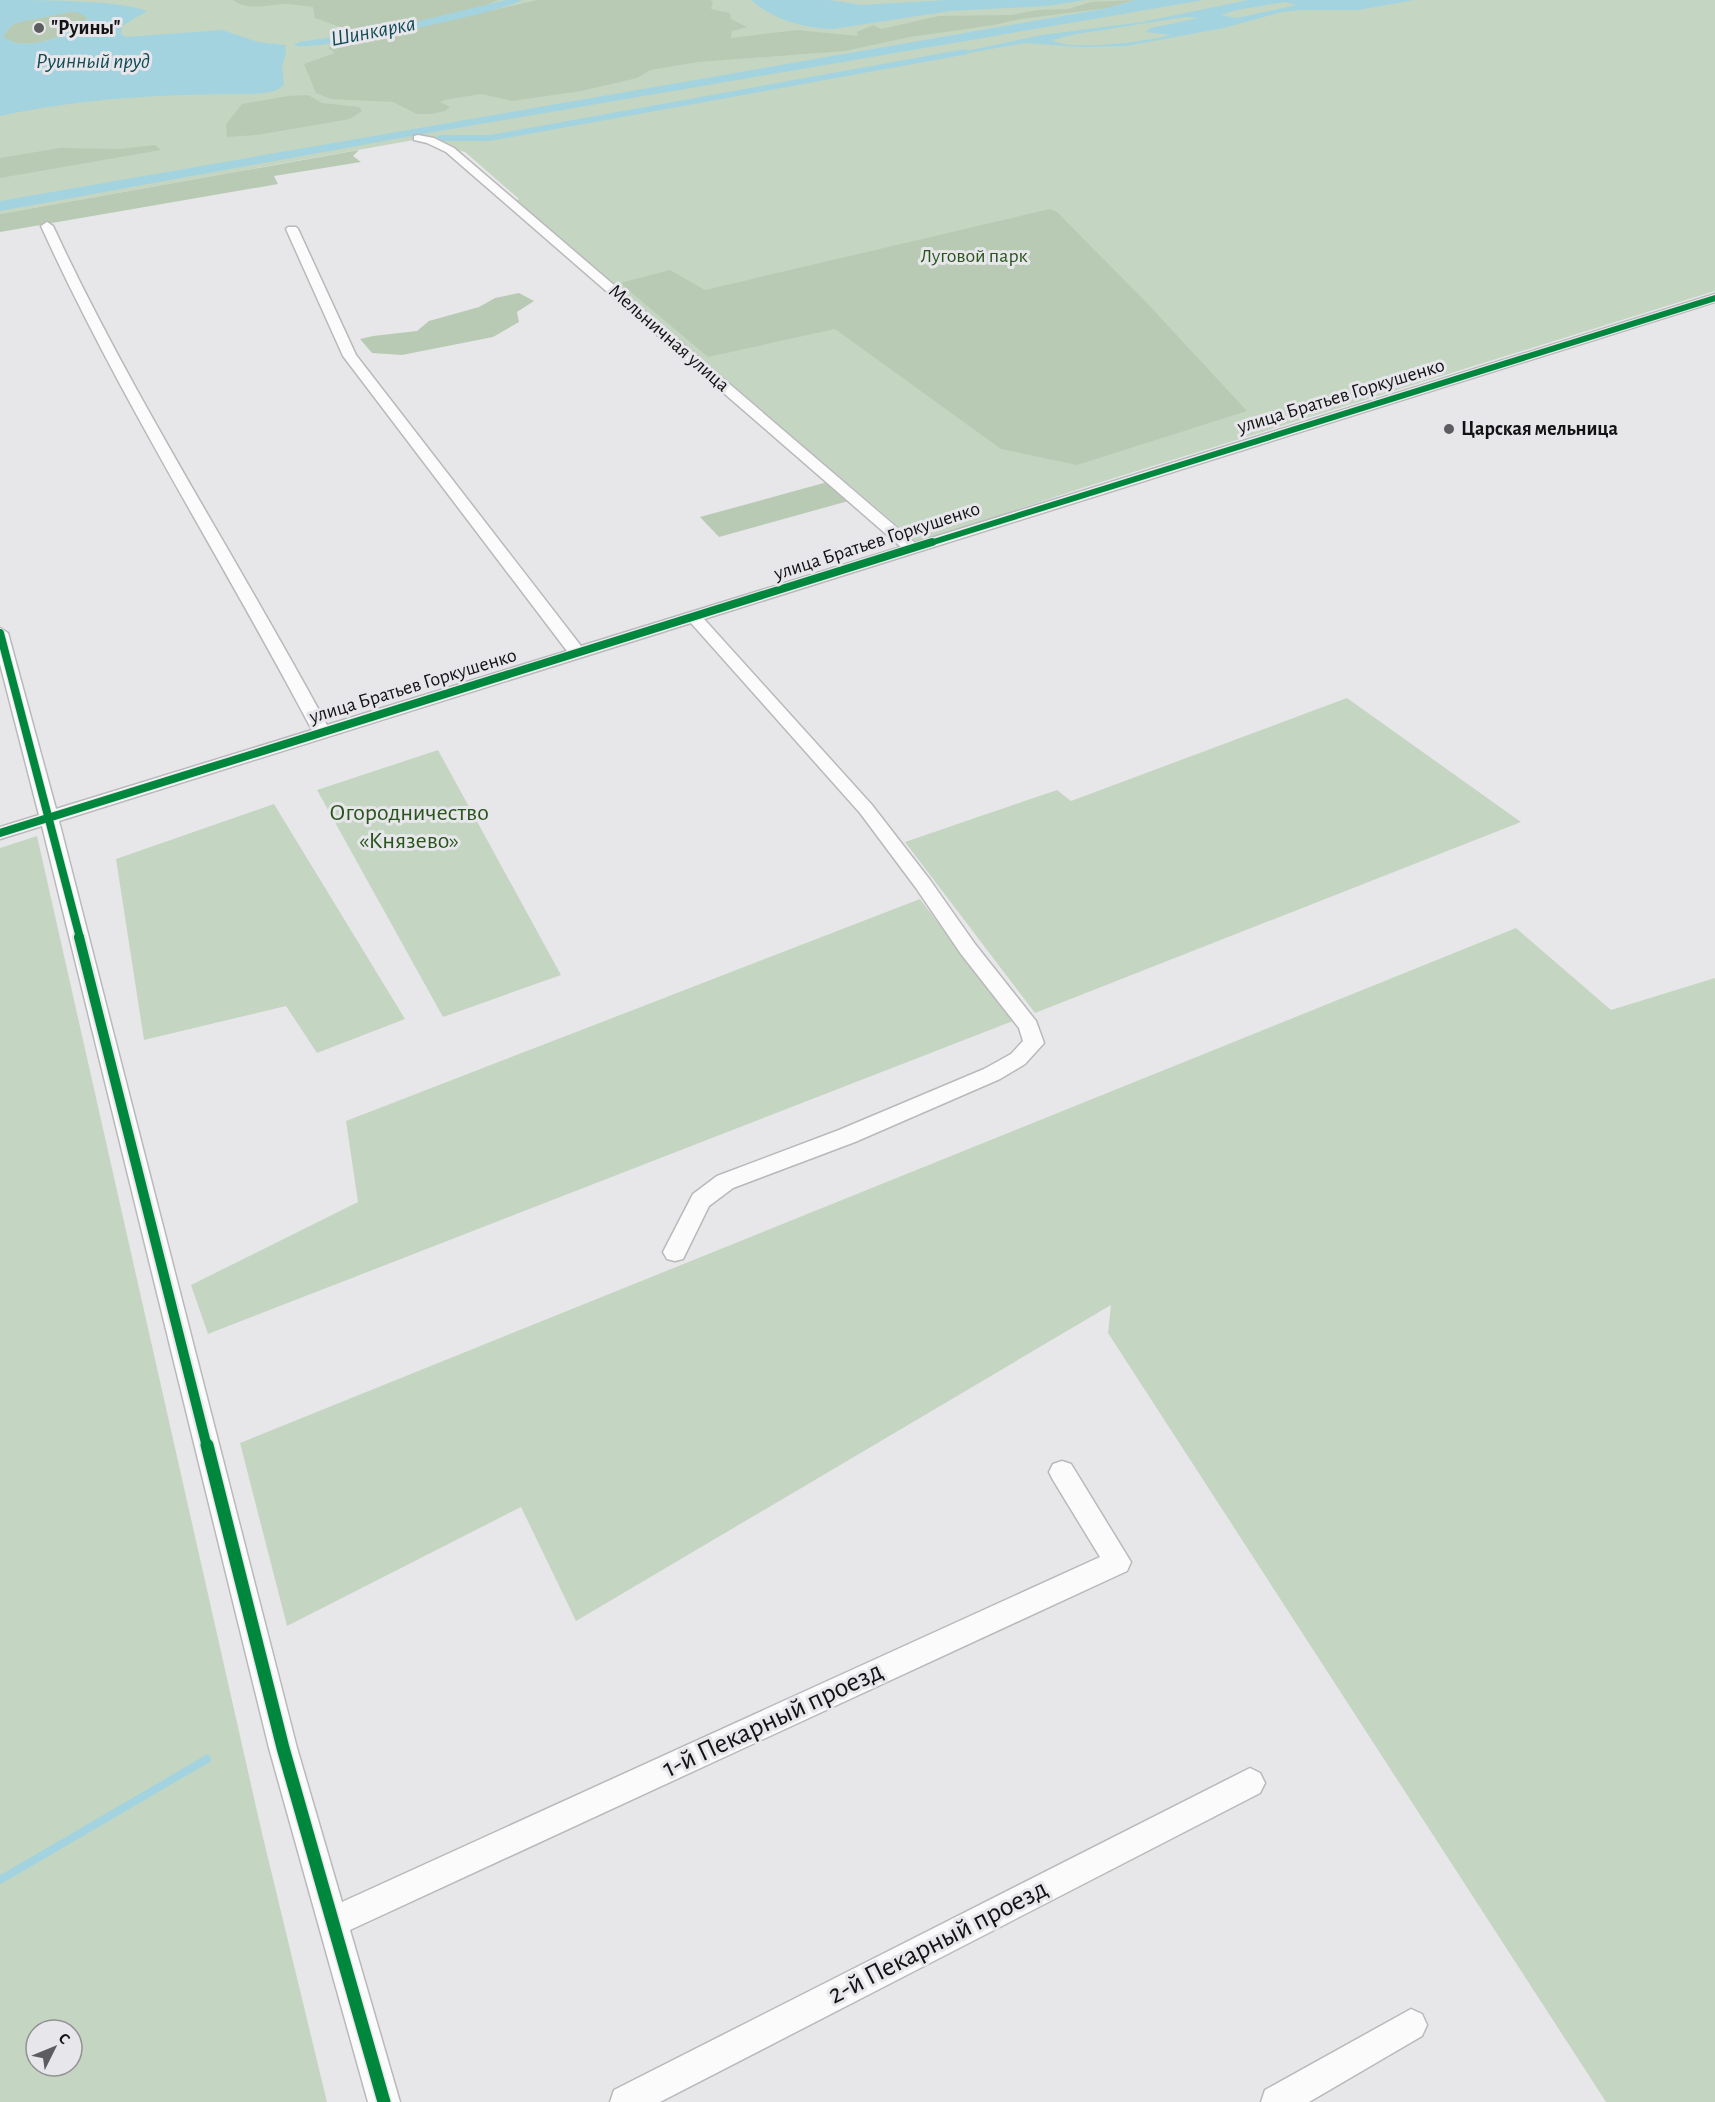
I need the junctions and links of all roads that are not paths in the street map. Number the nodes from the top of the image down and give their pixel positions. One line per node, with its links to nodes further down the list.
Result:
1 (418, 138): 5 (street, Мельничная улица)
2 (47, 226): 9 (street)
3 (292, 229): 8 (street)
4 (1715, 298): 5 (street, улица Братьев Горкушенко)
5 (913, 549): 6 (street, улица Братьев Горкушенко)
6 (695, 618): 8 (street, улица Братьев Горкушенко); 12 (street)
7 (0, 633): 10 (street)
8 (578, 654): 9 (street, улица Братьев Горкушенко)
9 (322, 733): 10 (street, улица Братьев Горкушенко)
10 (42, 820): 11 (street, улица Братьев Горкушенко); 15 (street)
11 (0, 833)
12 (675, 1252)
13 (1062, 1472): 15 (street, 1-й Пекарный проезд)
14 (1250, 1783): 18 (street, 2-й Пекарный проезд)
15 (333, 1922): 17 (street)
16 (1411, 2025): 19 (street)
17 (384, 2102)
18 (626, 2102)
19 (1277, 2102)

